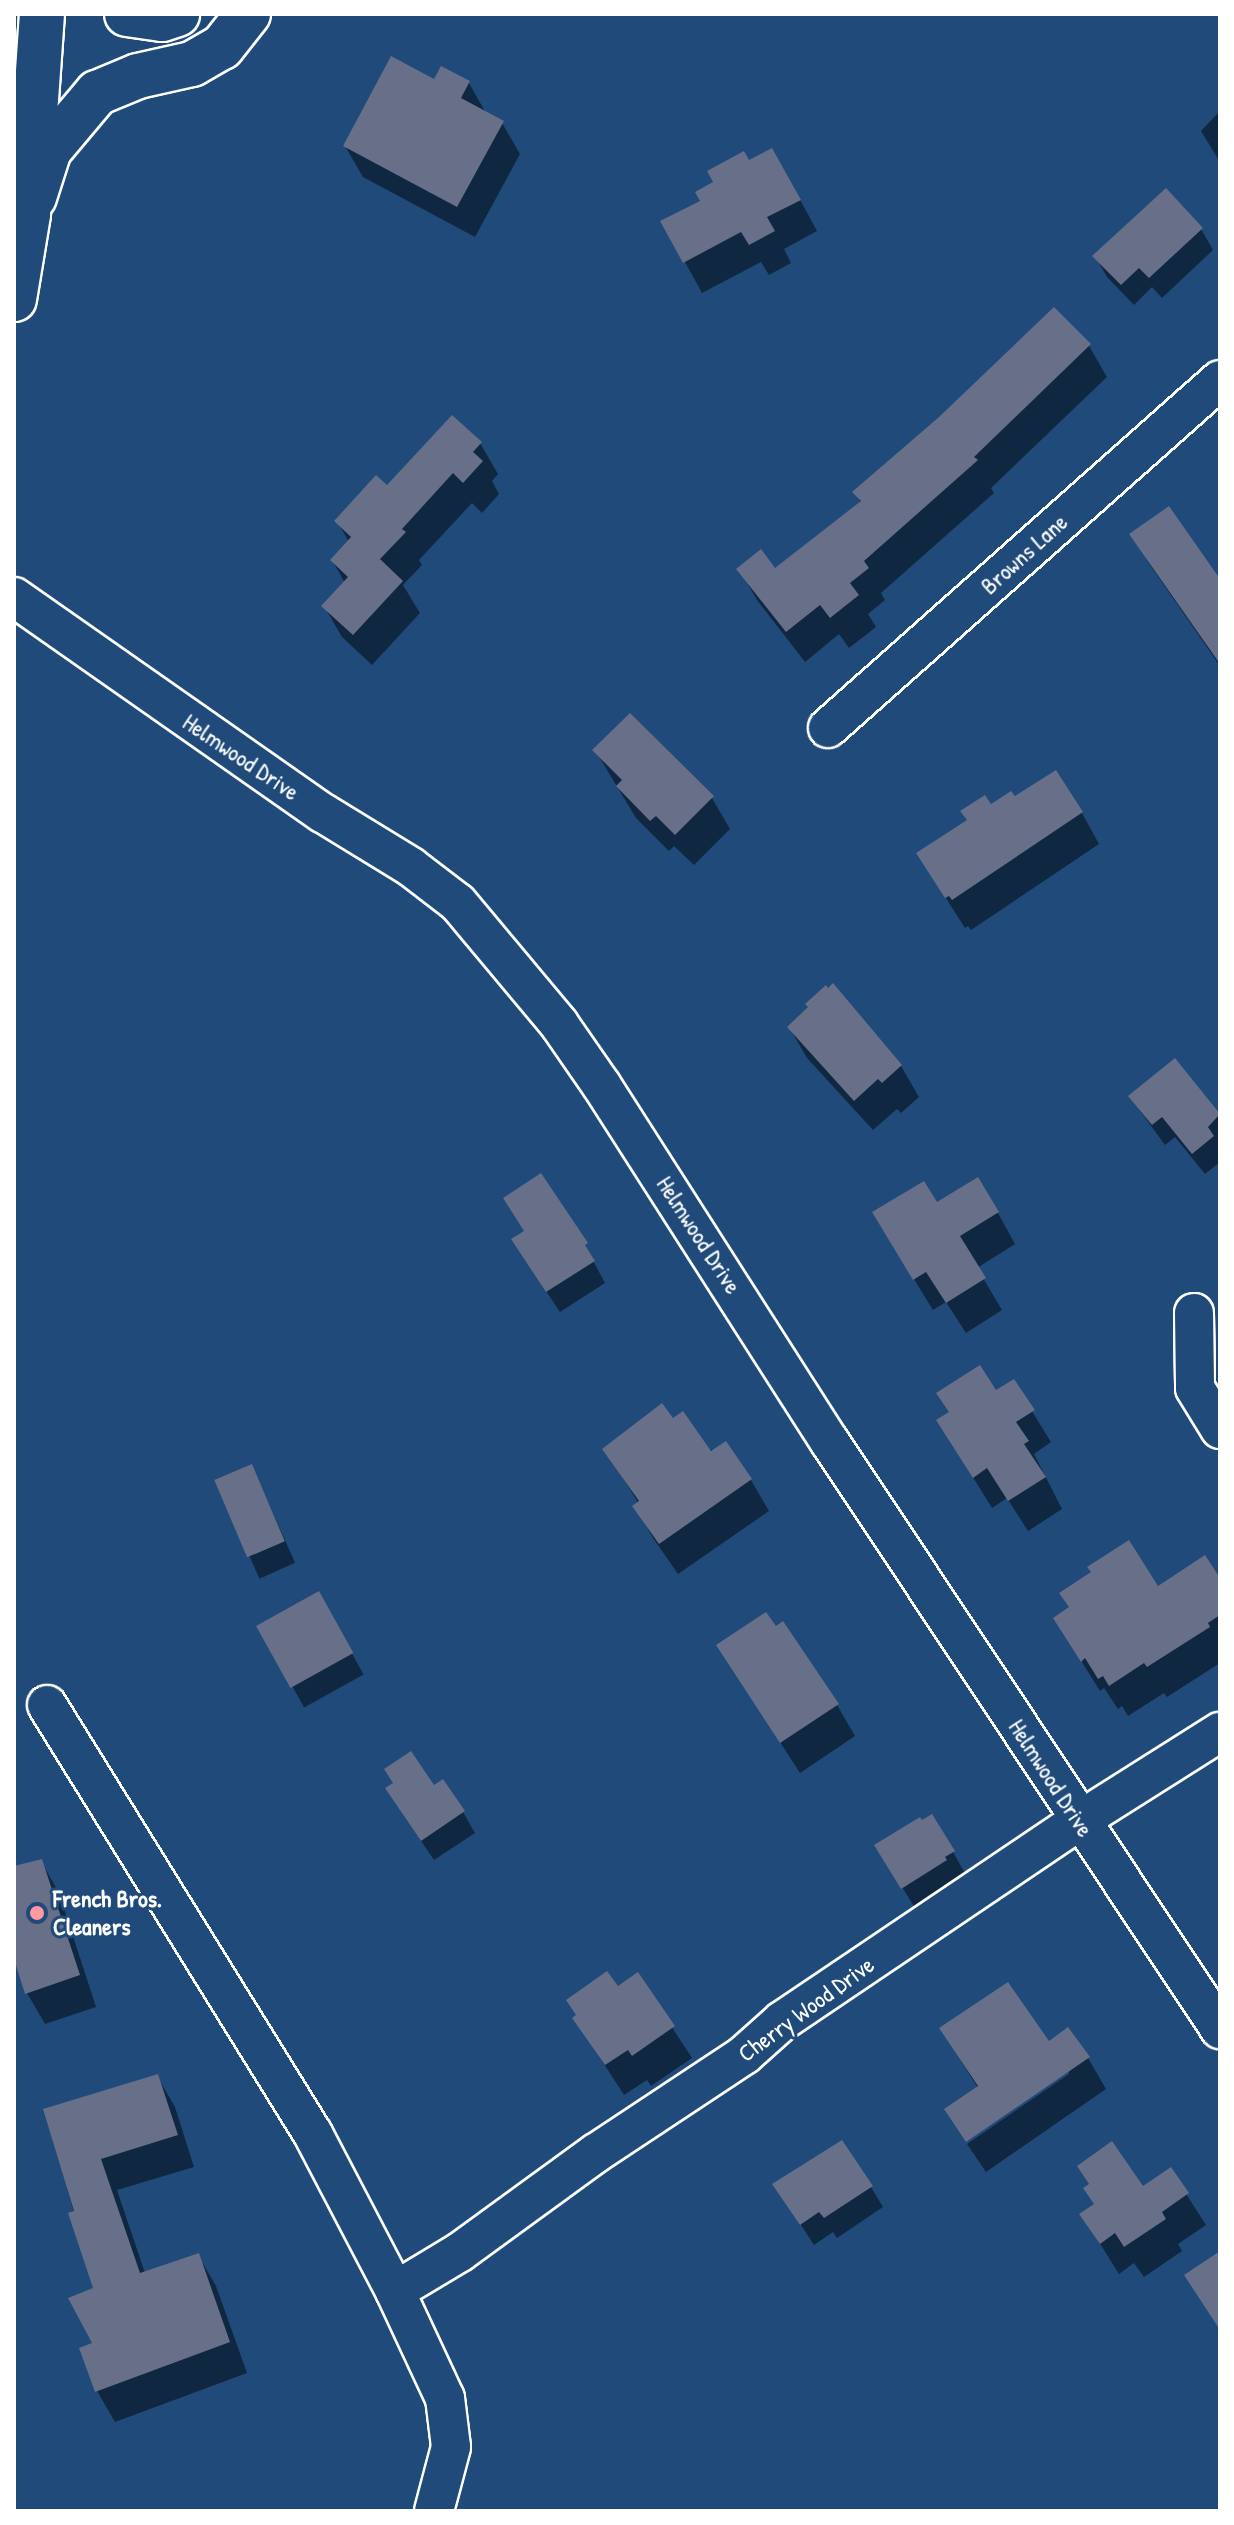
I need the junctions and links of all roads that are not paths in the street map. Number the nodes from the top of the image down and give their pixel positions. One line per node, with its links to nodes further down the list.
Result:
1 (42, 14): 5 (street)
2 (127, 14): 3 (street)
3 (177, 14)
4 (248, 14): 5 (street)
5 (28, 214): 6 (street)
6 (14, 299)
7 (1220, 380): 9 (street, Browns Lane)
8 (14, 597): 14 (street, Helmwood Drive)
9 (828, 728)
10 (1194, 1313): 11 (street)
11 (1220, 1429)
12 (47, 1705): 16 (street)
13 (1220, 1732): 14 (street, Cherry Wood Drive)
14 (1079, 1821): 15 (street, Helmwood Drive); 16 (street, Cherry Wood Drive)
15 (1220, 2029)
16 (395, 2291): 17 (street)
17 (434, 2511)

